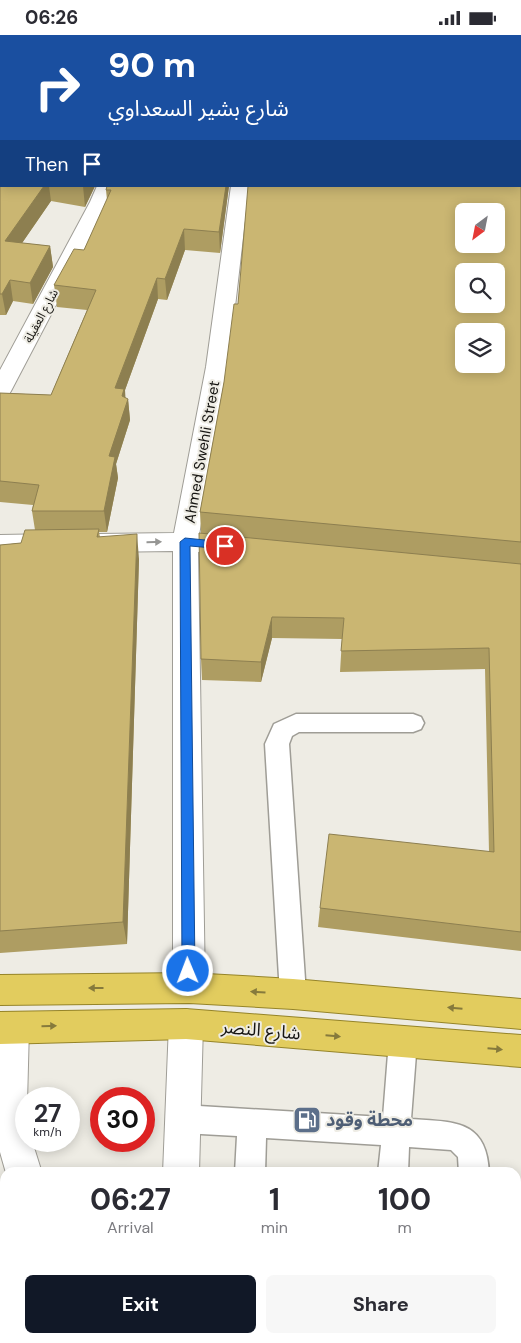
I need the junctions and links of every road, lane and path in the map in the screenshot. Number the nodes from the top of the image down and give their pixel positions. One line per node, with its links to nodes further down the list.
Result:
1 (106, 187): 3 (street, شارع العقيلة)
2 (240, 187): 4 (street, Ahmed Swehli Street)
3 (0, 391)
4 (185, 542): 5 (street, one-way to 4); 6 (street); 8 (street, Ahmed Swehli Street)
5 (0, 544)
6 (225, 546)
7 (413, 723): 10 (lane)
8 (189, 988): 9 (highway, one-way to 9); 10 (highway, one-way to 8)
9 (0, 989)
10 (293, 994): 11 (highway, one-way to 10)
11 (521, 1014)
12 (186, 1024): 13 (highway, شارع النصر, one-way to 12); 14 (highway, شارع النصر, one-way to 14); 16 (street)
13 (6, 1027): 19 (street)
14 (403, 1041): 15 (highway, شارع النصر, one-way to 15); 18 (lane)
15 (521, 1051)
16 (183, 1119): 17 (lane); 20 (street)
17 (252, 1123): 18 (lane); 21 (lane)
18 (396, 1133): 22 (lane); 23 (lane)
19 (22, 1167)
20 (181, 1167)
21 (250, 1167)
22 (393, 1167)
23 (474, 1167)

